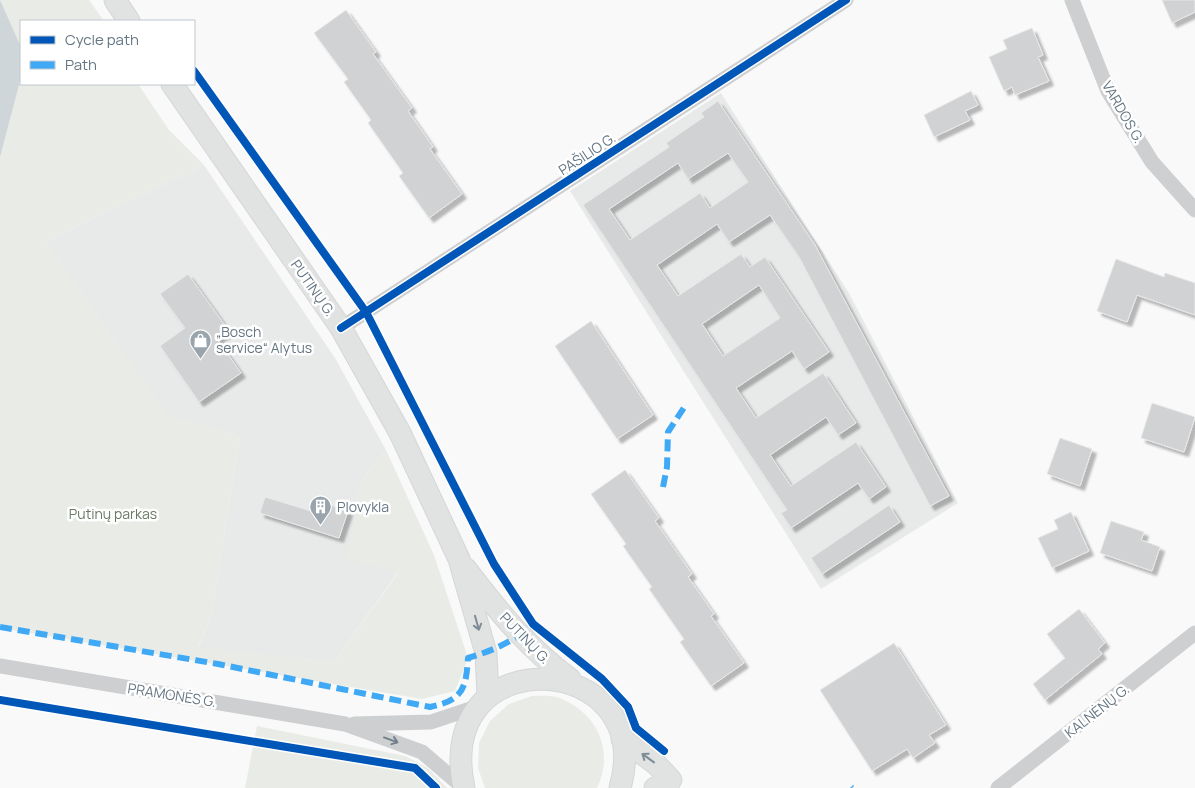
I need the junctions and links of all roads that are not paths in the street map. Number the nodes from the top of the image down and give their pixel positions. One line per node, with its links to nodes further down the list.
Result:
1 (115, 0): 4 (main road)
2 (846, 0): 7 (street, PAŠILIO G.)
3 (1072, 0): 6 (street, VARDOS G.)
4 (128, 20)
5 (173, 85): 7 (main road, PUTINŲ G.)
6 (1195, 210)
7 (341, 328): 8 (main road, PUTINŲ G.)
8 (459, 559): 11 (main road, PUTINŲ G.); 12 (main road, PUTINŲ G., one-way to 12)
9 (1195, 633): 18 (street, KALNĖNŲ G.)
10 (0, 666): 13 (street, PRAMONĖS G.)
11 (579, 686): 12 (main road); 14 (main road, PUTINŲ G.)
12 (484, 702): 13 (street); 15 (main road)
13 (345, 724): 15 (street, one-way to 15)
14 (622, 740): 16 (main road); 17 (main road, one-way to 14)
15 (464, 788)
16 (620, 788)
17 (655, 788)
18 (998, 788)

